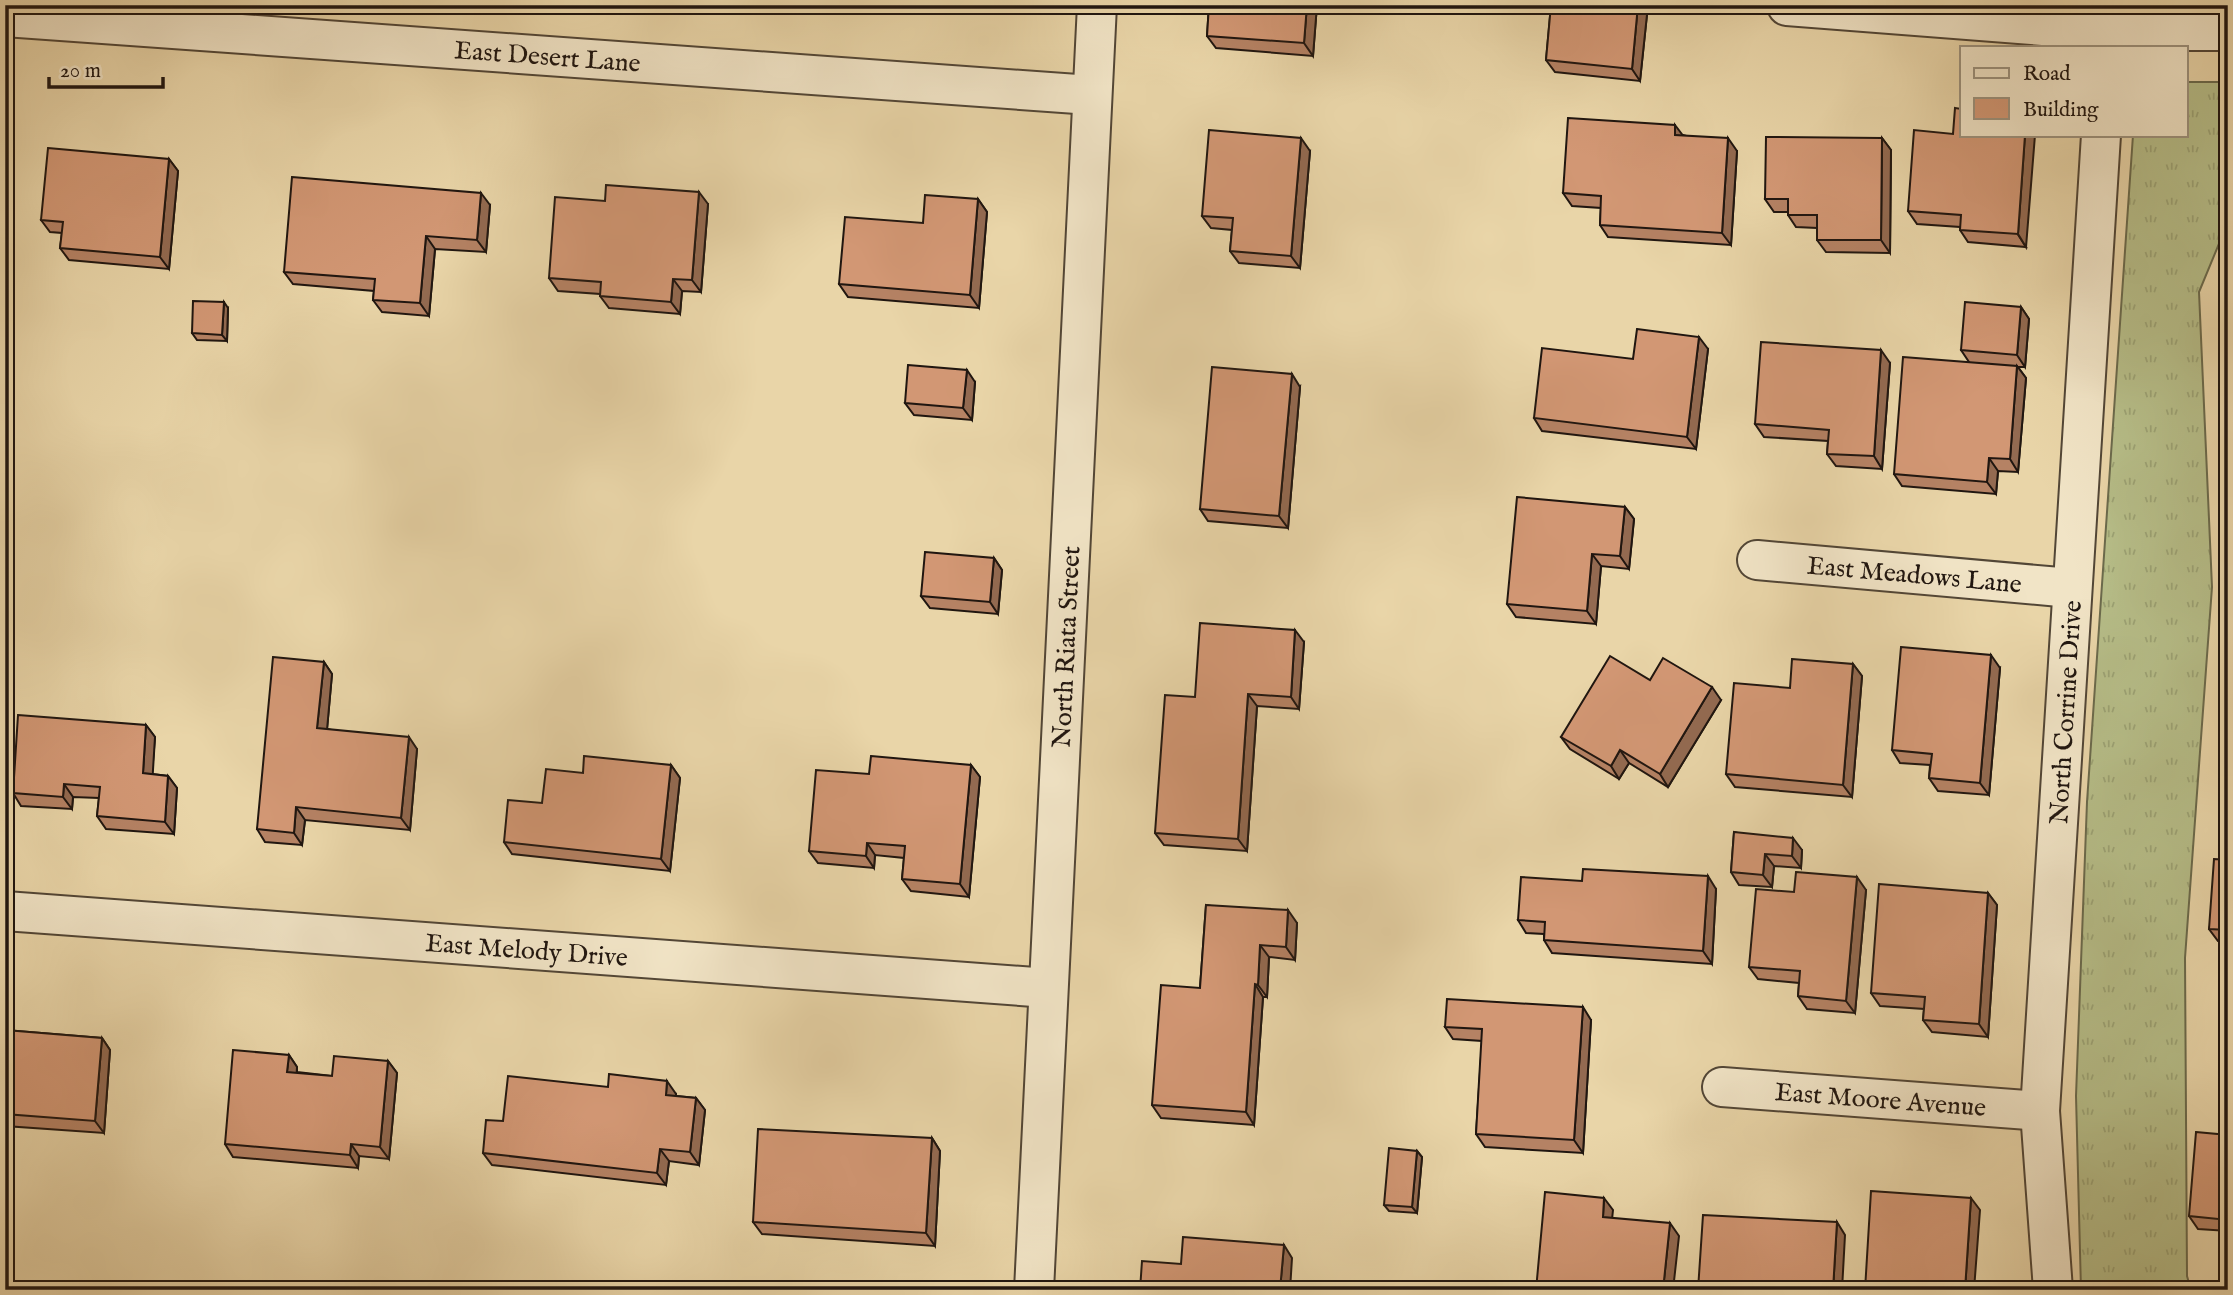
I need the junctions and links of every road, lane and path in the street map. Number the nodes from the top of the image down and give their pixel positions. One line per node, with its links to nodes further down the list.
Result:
1 (1097, 5): 6 (street, North Riata Street)
2 (1787, 6): 5 (street)
3 (5, 17): 6 (street, East Desert Lane)
4 (2228, 31): 5 (street)
5 (2107, 39)
6 (1091, 96): 11 (street, North Riata Street)
7 (2101, 136): 9 (street, North Corrine Drive)
8 (1757, 560): 9 (street, East Meadows Lane)
9 (2071, 588): 13 (street, North Corrine Drive)
10 (5, 911): 11 (street, East Melody Drive)
11 (1048, 988): 14 (street, North Riata Street)
12 (1722, 1087): 13 (street, East Moore Avenue)
13 (2040, 1111): 15 (street, North Corrine Drive)
14 (1034, 1290)
15 (2053, 1290)

